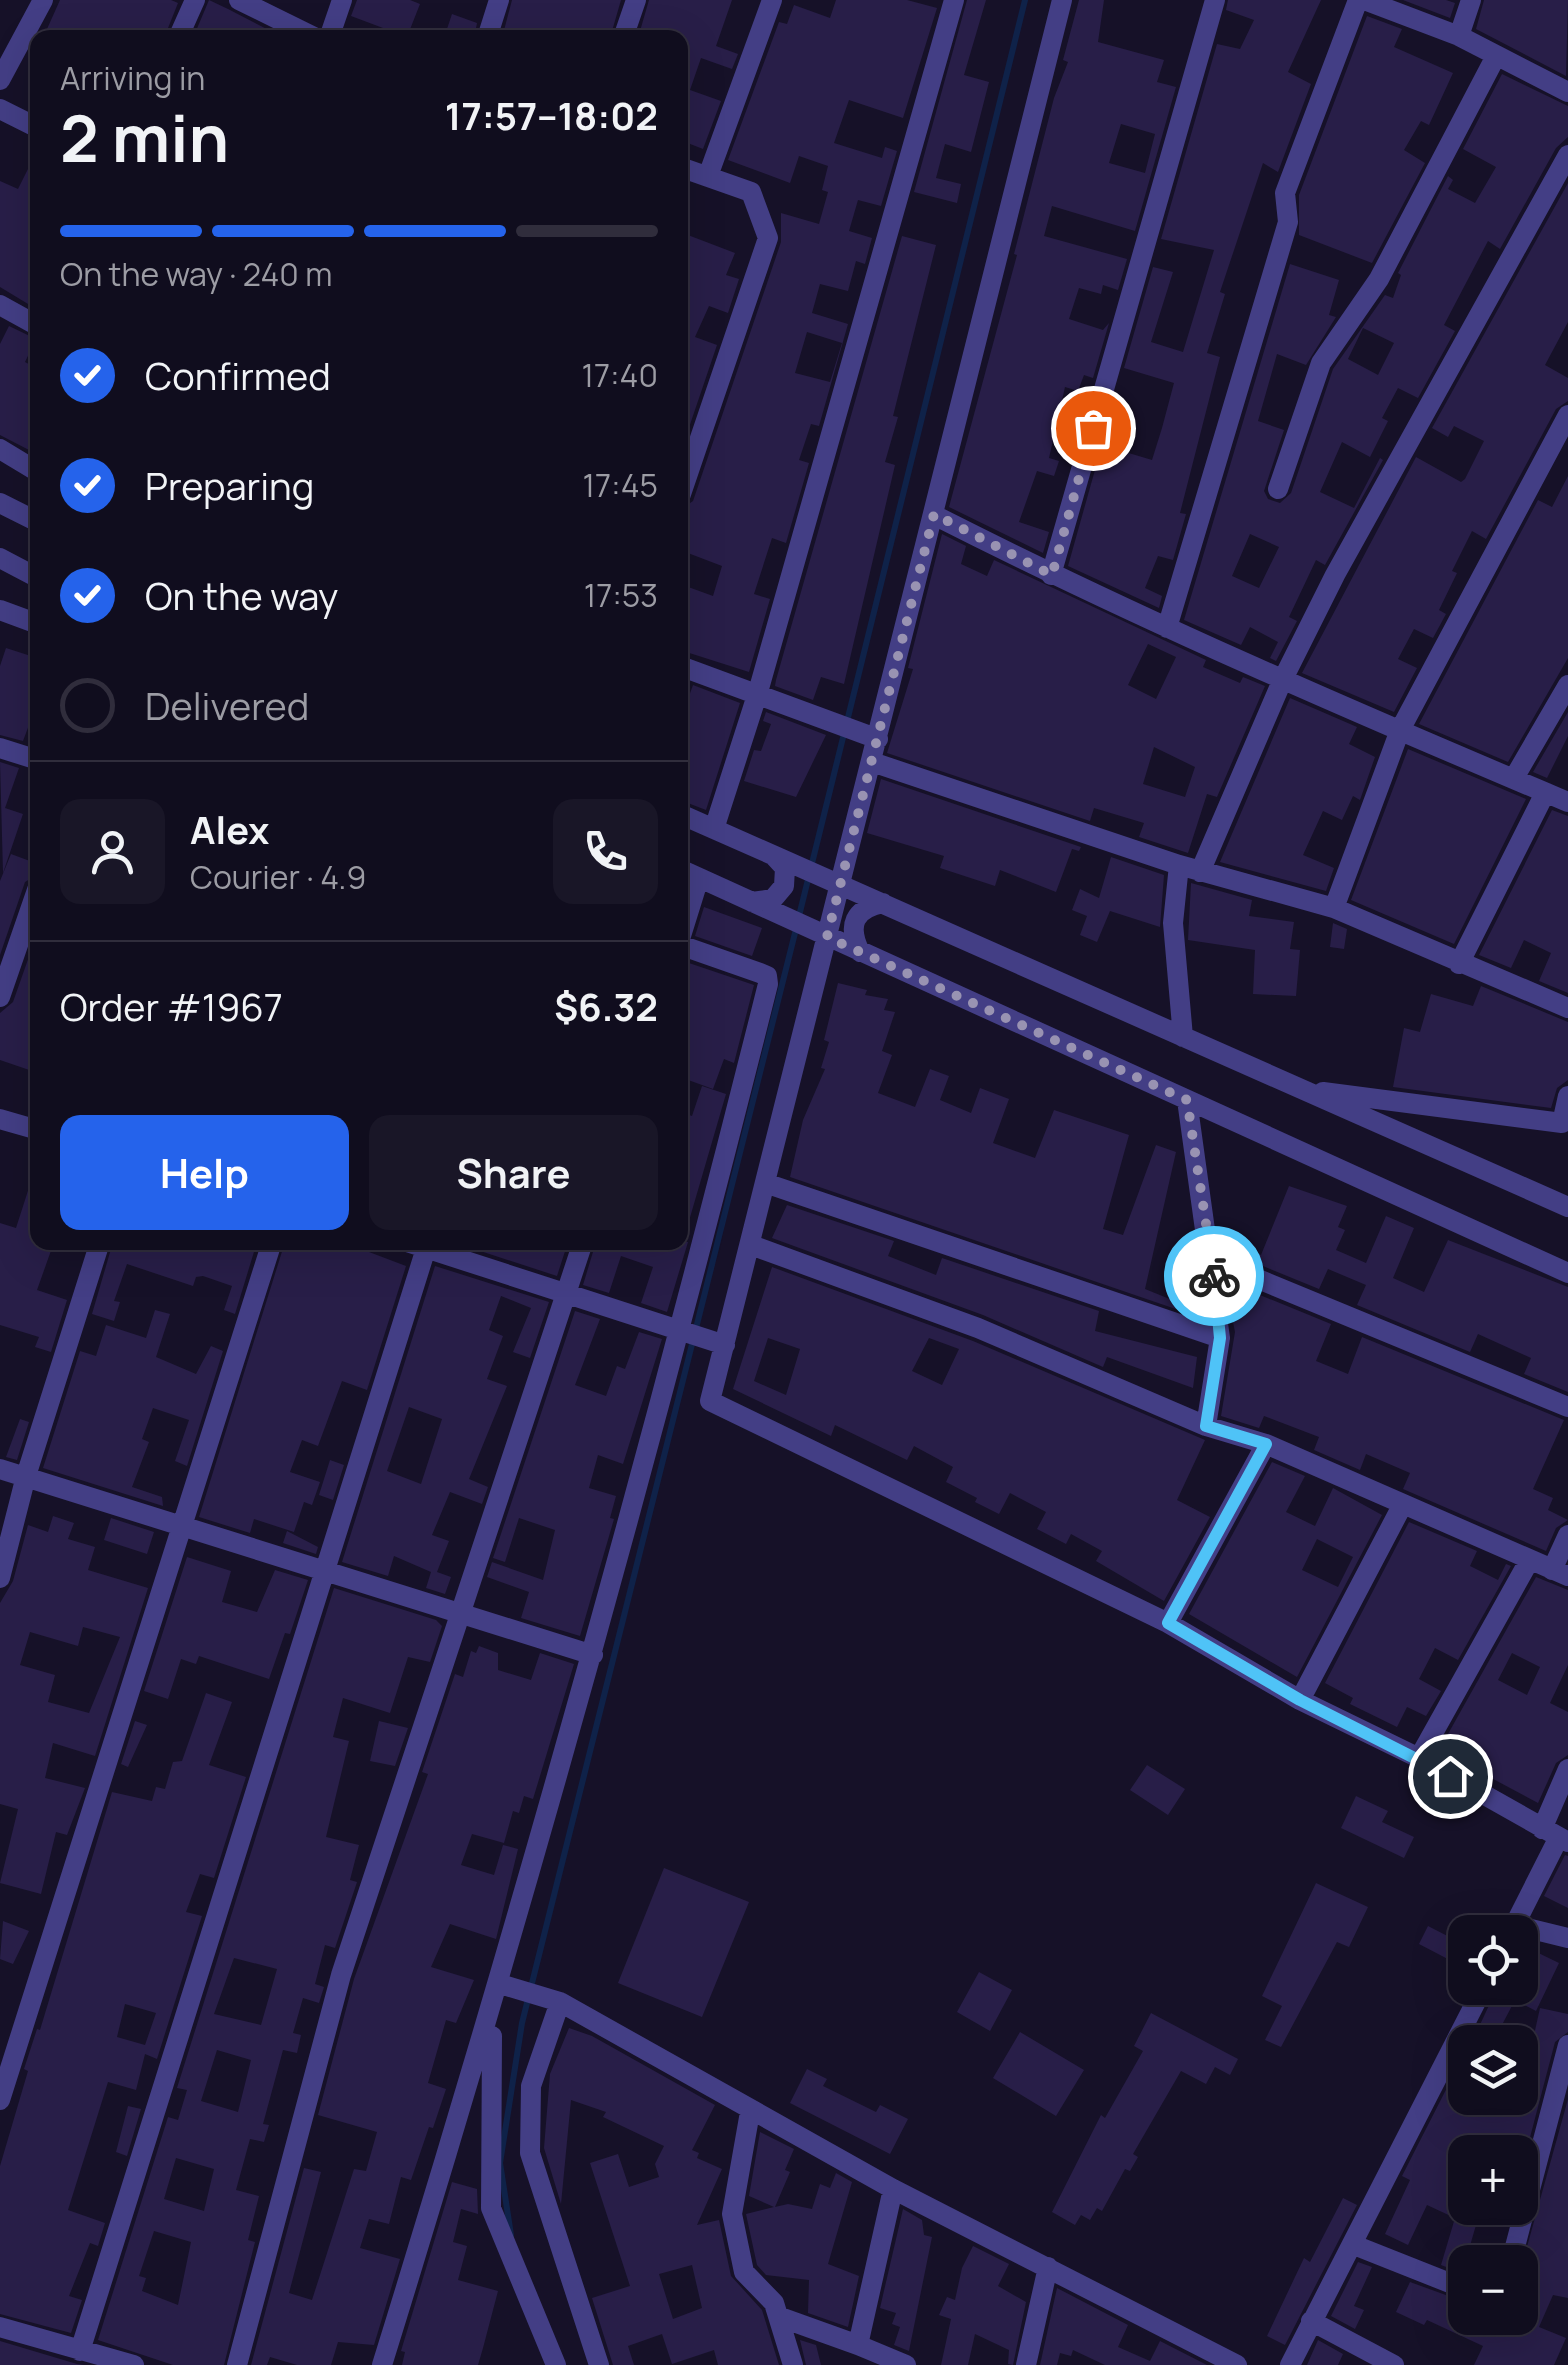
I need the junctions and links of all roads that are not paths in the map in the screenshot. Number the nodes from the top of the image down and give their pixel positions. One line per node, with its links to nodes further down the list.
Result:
1 (44, 0): 20 (street)
2 (195, 0): 13 (street)
3 (239, 0): 14 (street)
4 (342, 0): 15 (street)
5 (500, 0): 16 (street)
6 (636, 0): 17 (street)
7 (772, 0): 26 (street)
8 (954, 0): 46 (street)
9 (1062, 0): 35 (street)
10 (1215, 0): 39 (street)
11 (1361, 0): 18 (street); 42 (street)
12 (1471, 0): 18 (street)
13 (182, 30)
14 (300, 30)
15 (332, 30)
16 (490, 30)
17 (626, 30)
18 (1459, 36): 19 (street)
19 (1496, 56): 21 (street); 33 (street)
20 (0, 80)
21 (1568, 92)
22 (0, 110): 23 (street)
23 (30, 124)
24 (1568, 155): 44 (street)
25 (688, 170): 26 (street)
26 (708, 176): 32 (street)
27 (0, 305): 28 (street)
28 (30, 322)
29 (1568, 415): 47 (street)
30 (0, 449): 31 (street)
31 (30, 467)
32 (688, 473)
33 (1278, 489)
34 (0, 503): 36 (street)
35 (934, 514): 39 (street); 48 (street)
36 (30, 518)
37 (0, 558): 38 (street)
38 (30, 574)
39 (1052, 575): 42 (street)
40 (0, 610): 41 (street)
41 (30, 621)
42 (1167, 628): 44 (street)
43 (688, 669): 46 (street)
44 (1282, 681): 47 (street); 58 (street)
45 (1568, 685): 52 (street)
46 (758, 692): 48 (street); 56 (street)
47 (1400, 730): 52 (street); 63 (street)
48 (878, 739): 51 (street)
49 (0, 748): 50 (street)
50 (30, 757)
51 (872, 762): 58 (street); 60 (street)
52 (1514, 778): 53 (street)
53 (1545, 792): 54 (street); 68 (street)
54 (1568, 802)
55 (688, 818): 56 (street)
56 (714, 829): 57 (street)
57 (773, 855): 60 (street); 61 (street)
58 (1190, 868): 63 (street); 71 (street)
59 (690, 873): 61 (street)
60 (840, 885): 62 (street); 65 (street)
61 (752, 902): 65 (street)
62 (883, 904): 67 (street); 71 (street)
63 (1334, 908): 68 (street)
64 (30, 910): 69 (street)
65 (827, 937): 67 (street); 77 (street)
66 (688, 945): 88 (street)
67 (860, 952): 74 (street)
68 (1459, 964): 70 (street)
69 (0, 998)
70 (1568, 1008)
71 (1183, 1037): 72 (street)
72 (1301, 1090): 73 (street); 78 (street)
73 (1568, 1096)
74 (1187, 1100): 85 (street); 86 (street)
75 (0, 1120): 76 (street)
76 (30, 1128)
77 (764, 1183): 79 (street); 89 (street)
78 (1568, 1208)
79 (751, 1245): 88 (street); 91 (street)
80 (97, 1250): 94 (street)
81 (269, 1250): 96 (street)
82 (419, 1250): 99 (street)
83 (439, 1250): 87 (street)
84 (579, 1250): 87 (street)
85 (1212, 1260): 89 (street); 90 (street)
86 (1568, 1273)
87 (566, 1292): 88 (street); 102 (street)
88 (700, 1337): 103 (street); 104 (street)
89 (1220, 1338): 91 (street)
90 (1568, 1407)
91 (1206, 1426): 92 (street)
92 (1266, 1444): 95 (street); 103 (street)
93 (0, 1469): 94 (street)
94 (26, 1476): 96 (street); 101 (street)
95 (1403, 1504): 98 (street); 105 (street)
96 (181, 1528): 99 (street); 117 (street)
97 (1568, 1535): 100 (street)
98 (1529, 1562): 100 (street); 106 (street)
99 (322, 1572): 102 (street); 128 (street)
100 (1560, 1573)
101 (0, 1578)
102 (457, 1616): 104 (street); 131 (street)
103 (1168, 1623): 105 (street)
104 (592, 1655): 112 (street)
105 (1300, 1700): 106 (street)
106 (1419, 1758): 108 (street)
107 (1568, 1768): 108 (street)
108 (1556, 1836): 109 (street)
109 (1519, 1915)
110 (1538, 1933): 111 (street)
111 (1568, 1938)
112 (500, 1984): 113 (street); 115 (street)
113 (560, 2002): 118 (street); 133 (street)
114 (1475, 2005): 120 (street)
115 (493, 2009): 129 (street); 132 (street)
116 (1568, 2044): 121 (street)
117 (0, 2100)
118 (750, 2112): 119 (street); 124 (street)
119 (893, 2189): 122 (street); 127 (street)
120 (1354, 2245): 123 (street); 125 (street)
121 (1515, 2245)
122 (1048, 2266): 136 (street); 137 (street)
123 (1448, 2282)
124 (780, 2317): 127 (street); 134 (street)
125 (1311, 2321): 138 (street); 139 (street)
126 (0, 2327): 128 (street)
127 (858, 2345): 135 (street)
128 (80, 2351): 130 (street)
129 (550, 2360)
130 (134, 2365)
131 (237, 2365)
132 (382, 2365)
133 (599, 2365)
134 (793, 2365)
135 (906, 2365)
136 (1026, 2365)
137 (1237, 2365)
138 (1290, 2365)
139 (1394, 2365)

